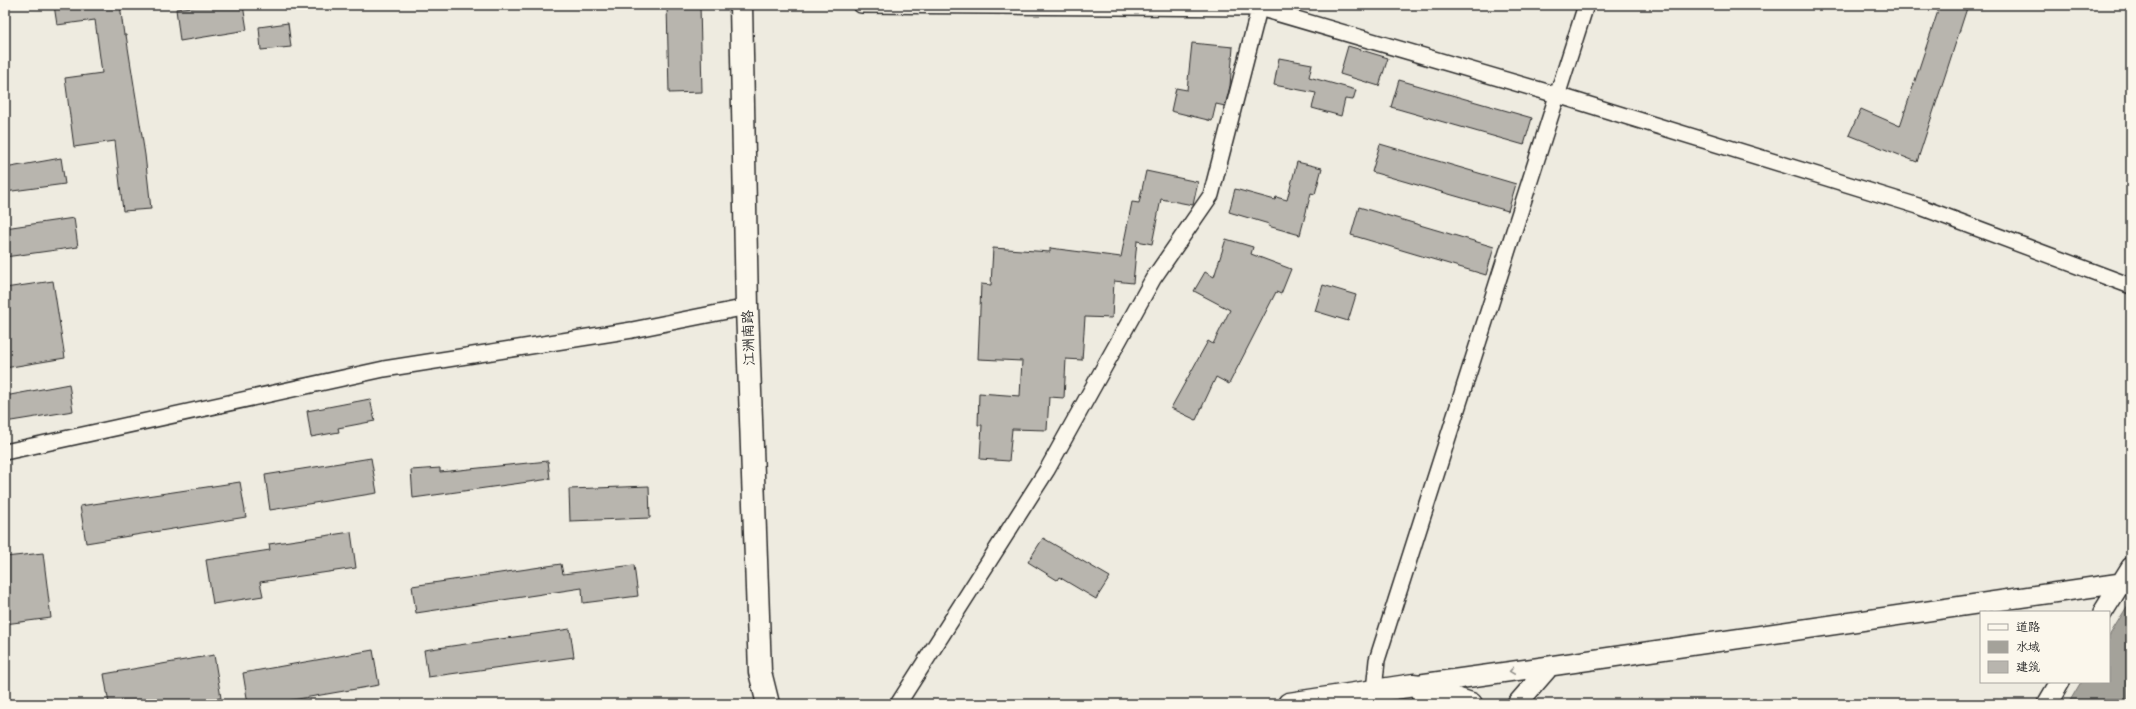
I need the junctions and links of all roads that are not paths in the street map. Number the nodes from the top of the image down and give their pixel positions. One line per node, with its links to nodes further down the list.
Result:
1 (741, 5): 7 (main road, 江洲南路)
2 (861, 5): 4 (street)
3 (1586, 5): 5 (street)
4 (1260, 7): 5 (street); 19 (street)
5 (1557, 95): 6 (street); 16 (street)
6 (2131, 286)
7 (747, 307): 8 (street); 13 (main road, 江洲南路)
8 (5, 452)
9 (2131, 567): 10 (street)
10 (2121, 583): 11 (street); 12 (street)
11 (2104, 611)
12 (1550, 666): 15 (street, one-way to 15); 23 (street)
13 (760, 672): 17 (main road); 18 (main road)
14 (2059, 683): 24 (street)
15 (1414, 685): 16 (main road); 21 (street); 22 (main road)
16 (1374, 691): 20 (main road)
17 (753, 704)
18 (768, 704)
19 (898, 704)
20 (1289, 704)
21 (1424, 704)
22 (1471, 704)
23 (1516, 704)
24 (2047, 704)

